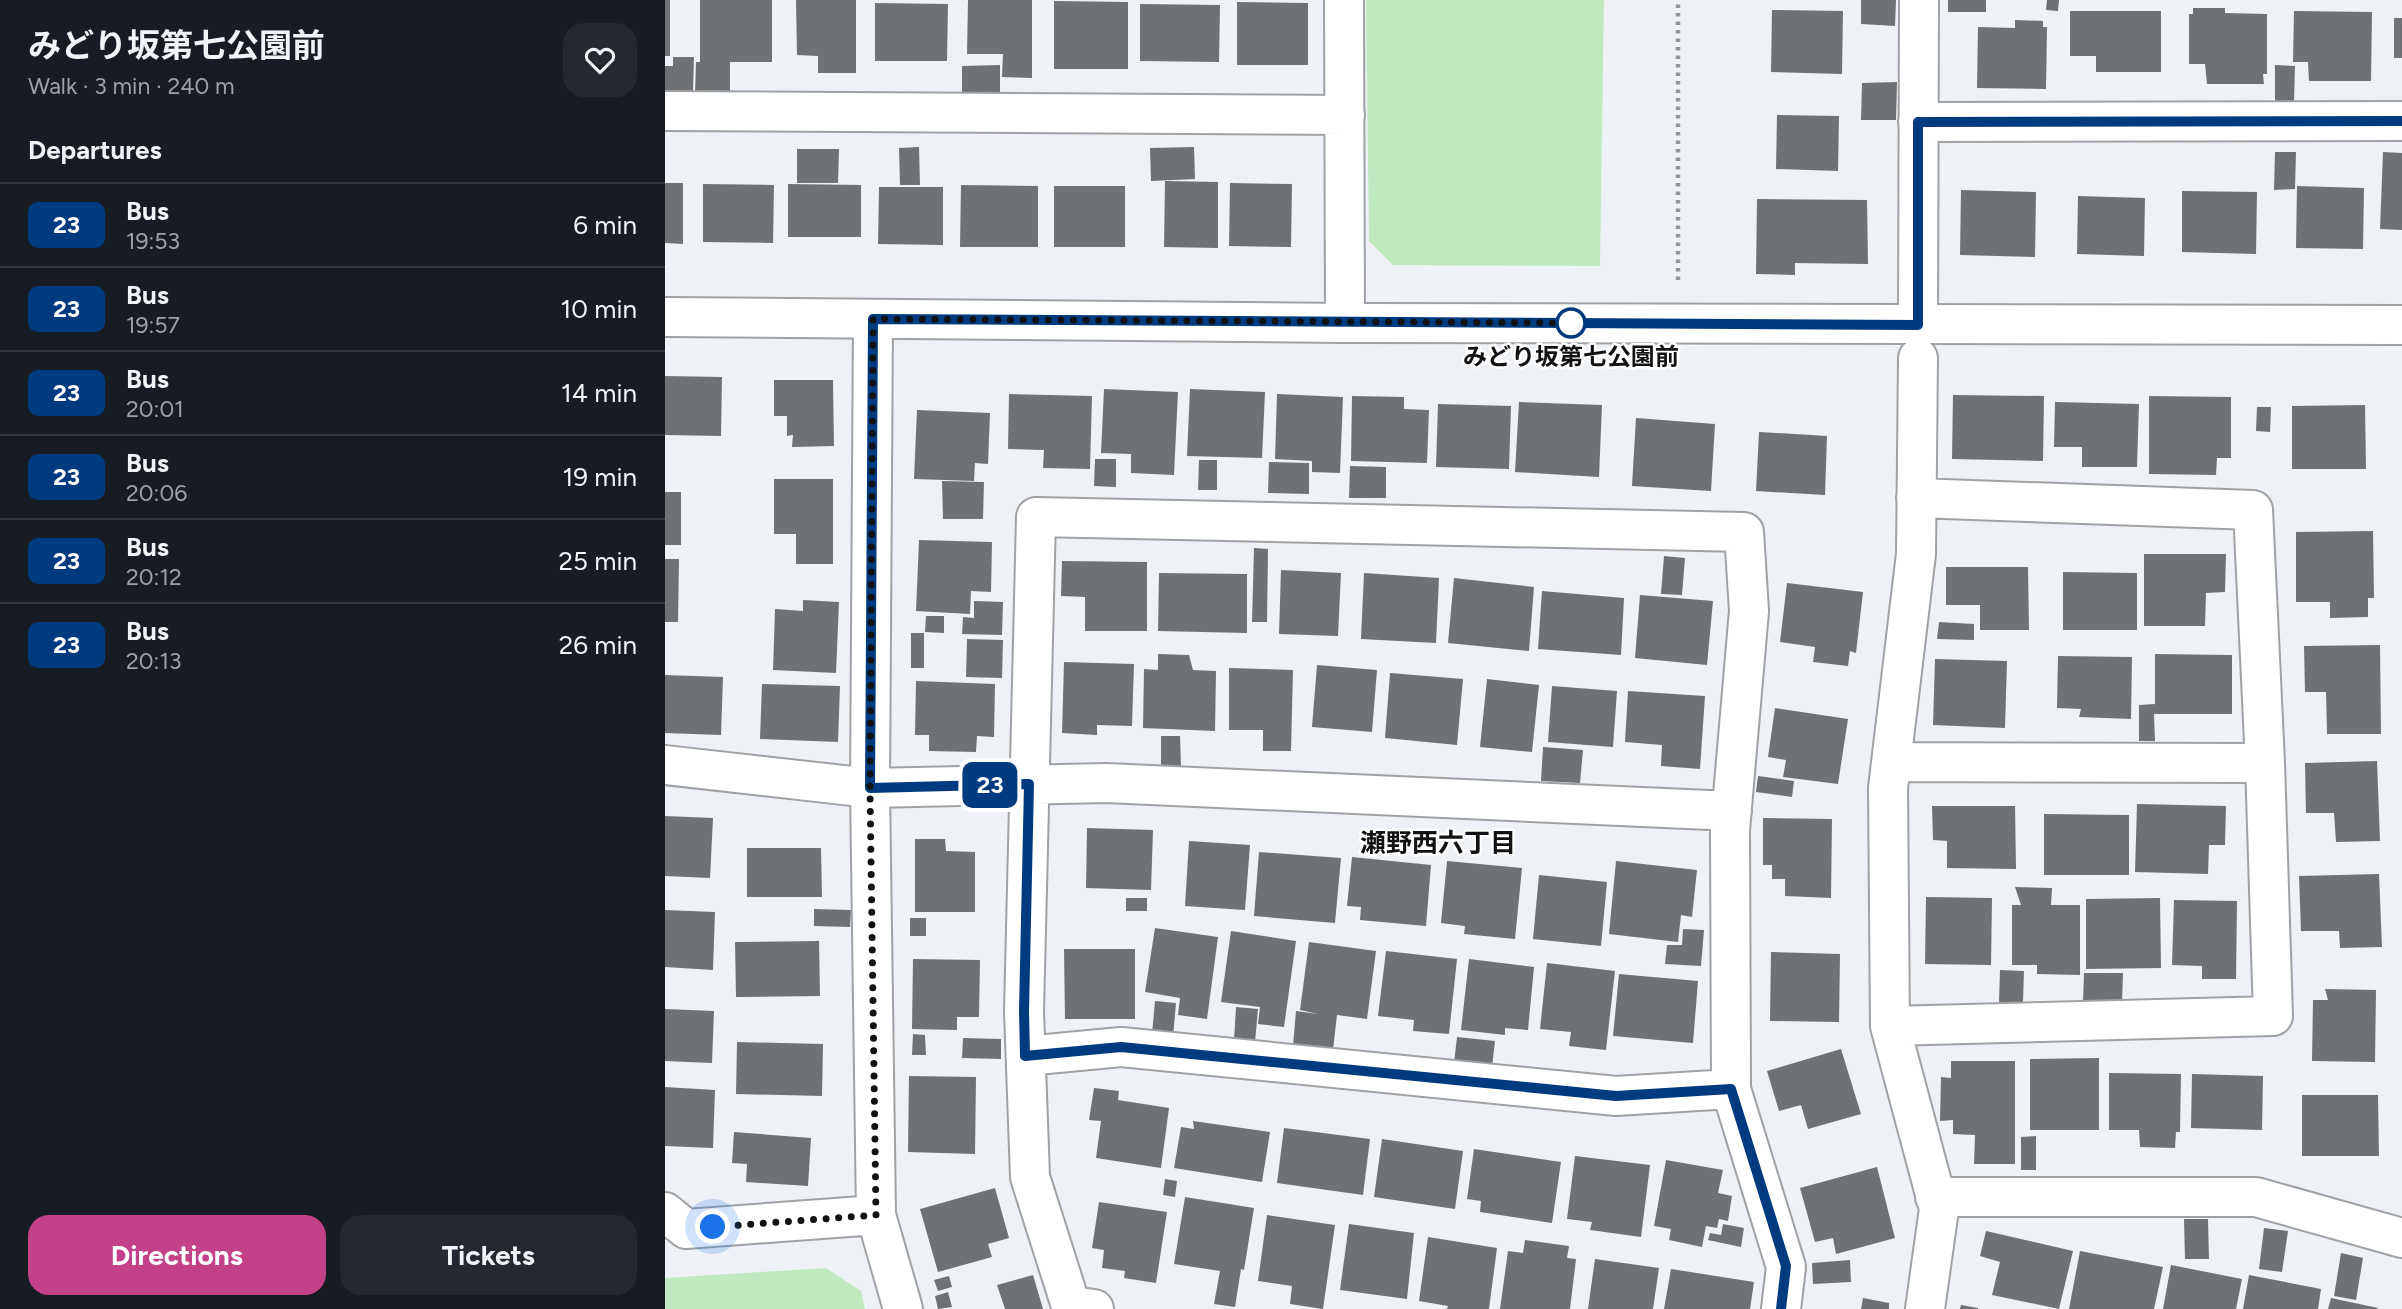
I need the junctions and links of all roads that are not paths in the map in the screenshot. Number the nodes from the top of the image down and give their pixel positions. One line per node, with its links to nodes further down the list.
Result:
1 (1345, 0): 4 (street)
2 (1919, 0): 6 (street)
3 (665, 111): 4 (street)
4 (1345, 115): 9 (street)
5 (2402, 121): 6 (street)
6 (1918, 122): 11 (street)
7 (665, 317): 8 (street)
8 (873, 319): 9 (street); 17 (street)
9 (1345, 323): 11 (street)
10 (2402, 325): 11 (street)
11 (1918, 341): 12 (street)
12 (1916, 498): 13 (street); 14 (street)
13 (1891, 762): 14 (street); 19 (street)
14 (2265, 763): 19 (street)
15 (665, 765): 17 (street)
16 (1029, 784): 17 (street); 18 (street); 18 (street); 20 (street)
17 (870, 788): 24 (street)
18 (1732, 811): 21 (street)
19 (1890, 1026): 22 (street)
20 (1025, 1056): 21 (street); 27 (street)
21 (1731, 1089): 28 (street)
22 (1935, 1197): 25 (street); 29 (street)
23 (665, 1212): 24 (street)
24 (876, 1215): 26 (street)
25 (2402, 1238)
26 (903, 1309)
27 (1094, 1309)
28 (1781, 1309)
29 (1926, 1309)

